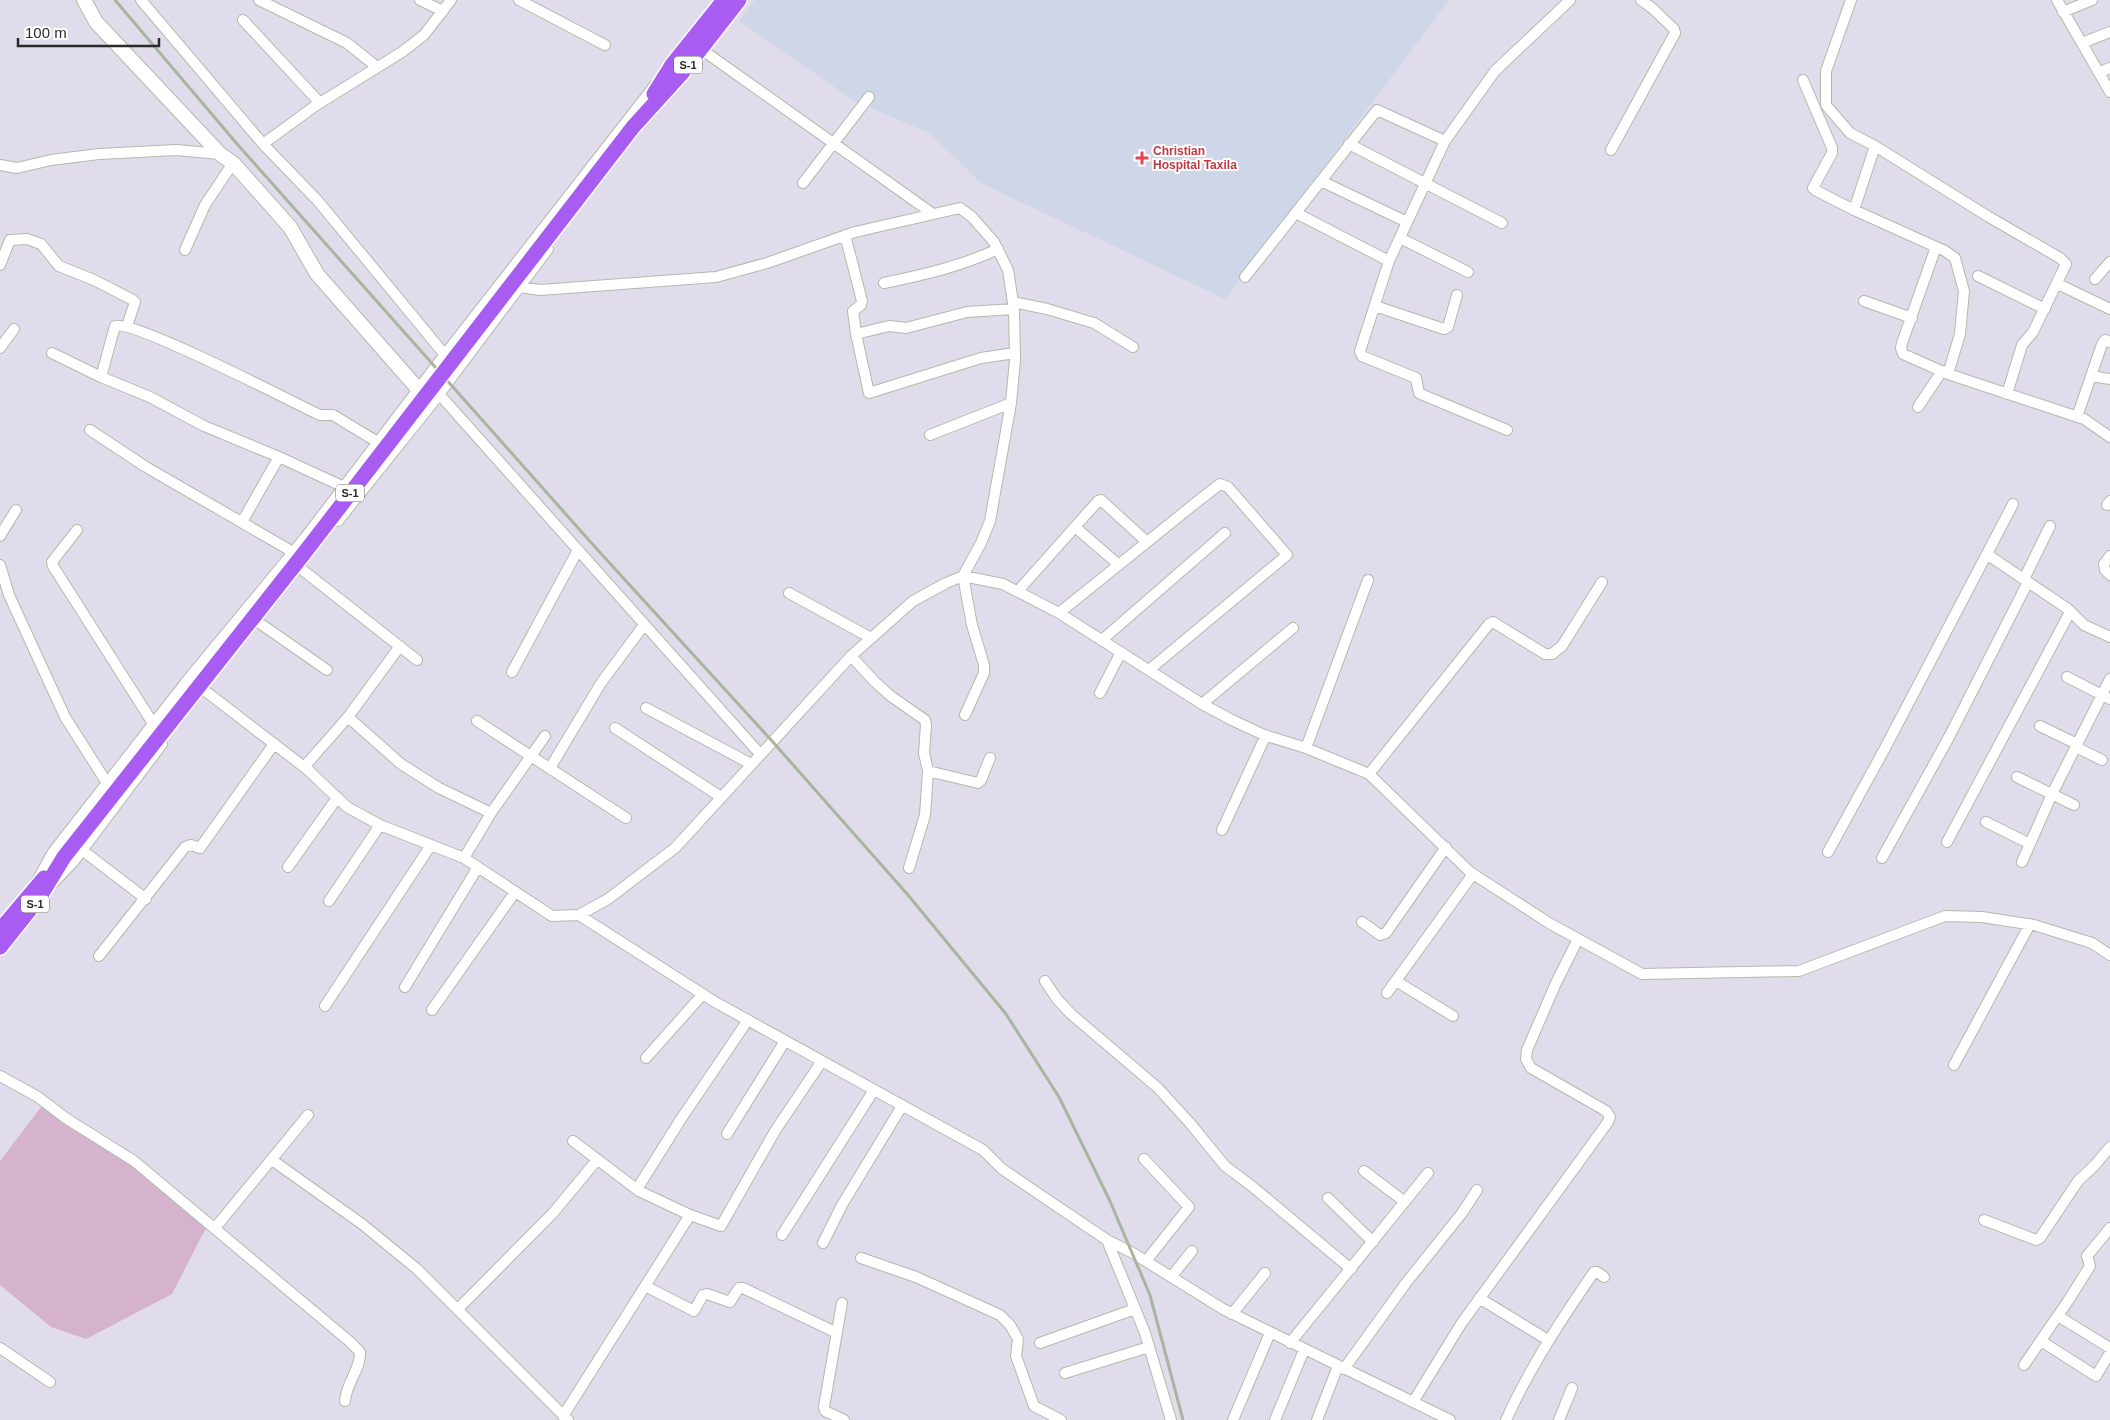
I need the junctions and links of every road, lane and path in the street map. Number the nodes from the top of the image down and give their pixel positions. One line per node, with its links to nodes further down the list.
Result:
1 (84, 0): 36 (street)
2 (140, 0): 32 (street)
3 (259, 0): 22 (street)
4 (420, 0): 15 (street)
5 (451, 0): 15 (street)
6 (519, 0): 20 (street)
7 (739, 0): 21 (main road, S-1)
8 (1570, 0): 30 (street)
9 (1640, 0): 14 (street)
10 (2056, 0): 16 (street)
11 (2092, 0): 16 (street)
12 (1849, 1): 34 (street)
13 (719, 2): 24 (main road, S-1)
14 (1654, 4): 35 (street)
15 (443, 11): 22 (street)
16 (2064, 12): 19 (street)
17 (242, 20): 29 (street)
18 (2110, 32): 19 (street)
19 (2082, 43): 25 (street)
20 (605, 45)
21 (701, 49): 24 (main road, S-1); 31 (street)
22 (377, 68): 29 (street)
23 (2110, 68): 25 (street)
24 (677, 69): 61 (street); 77 (street); 188 (main road, S-1, bridge)
25 (2100, 72): 27 (street)
26 (1803, 80): 42 (street)
27 (2110, 92)
28 (869, 97): 31 (street)
29 (320, 103): 32 (street)
30 (1445, 141): 33 (street); 41 (street)
31 (833, 143): 40 (street); 44 (street)
32 (263, 144): 77 (street)
33 (1350, 144): 39 (street); 41 (street)
34 (1875, 146): 42 (street); 60 (street)
35 (1611, 150)
36 (220, 154): 37 (street); 38 (street)
37 (234, 163): 51 (street); 82 (street)
38 (0, 165)
39 (1321, 181): 43 (street); 45 (street)
40 (803, 183)
41 (1424, 183): 45 (street); 46 (street)
42 (1854, 210): 49 (street)
43 (1296, 213): 52 (street); 57 (street)
44 (933, 214): 47 (street); 50 (street)
45 (1407, 222): 48 (street)
46 (1502, 223)
47 (845, 235): 61 (street); 71 (street)
48 (1400, 238): 52 (street); 55 (street)
49 (1936, 247): 68 (street); 78 (street)
50 (998, 249): 59 (street); 64 (street)
51 (185, 250)
52 (1389, 261): 65 (street)
53 (2110, 263): 58 (street)
54 (0, 265): 69 (street)
55 (1468, 272)
56 (1978, 276): 67 (street)
57 (1245, 277)
58 (2095, 278)
59 (884, 283)
60 (2058, 284): 66 (street); 67 (street)
61 (520, 287): 83 (street)
62 (1457, 295): 65 (street)
63 (1864, 301): 68 (street)
64 (1014, 305): 71 (street); 73 (street); 75 (street)
65 (1375, 306): 90 (street)
66 (2110, 309)
67 (2044, 310): 84 (street)
68 (1912, 318): 78 (street)
69 (127, 326): 80 (street); 93 (street)
70 (14, 328): 74 (street)
71 (856, 334): 75 (street)
72 (2110, 342): 79 (street)
73 (1133, 347)
74 (0, 348)
75 (1014, 353): 85 (street)
76 (52, 354): 80 (street)
77 (445, 355): 82 (street)
78 (1945, 372): 84 (street); 87 (street)
79 (2091, 376): 81 (street); 88 (street)
80 (101, 377): 94 (street)
81 (2110, 380)
82 (418, 388): 86 (street); 93 (street)
83 (439, 394): 86 (street); 105 (street)
84 (2007, 394): 88 (street)
85 (1010, 403): 91 (street); 113 (street)
86 (431, 405): 111 (street)
87 (1918, 407)
88 (2077, 417): 92 (street)
89 (90, 430): 98 (street)
90 (1507, 430)
91 (930, 435)
92 (2110, 437)
93 (379, 443): 95 (street)
94 (279, 457): 95 (street); 98 (street)
95 (344, 488): 106 (street)
96 (2012, 504): 107 (street)
97 (16, 510): 103 (street)
98 (242, 522): 106 (street)
99 (2050, 526): 115 (street)
100 (1075, 527): 104 (street); 110 (street); 117 (street)
101 (77, 530): 146 (street)
102 (1225, 533): 128 (street)
103 (0, 536)
104 (1147, 542): 110 (street); 134 (street)
105 (578, 550): 124 (street); 135 (street)
106 (293, 552): 146 (street)
107 (1988, 555): 115 (street); 179 (street)
108 (2110, 556): 112 (street)
109 (0, 565): 118 (street)
110 (1119, 565): 122 (street)
111 (300, 568): 123 (street); 129 (street)
112 (2110, 574)
113 (963, 576): 117 (street); 126 (street); 143 (street)
114 (1368, 580): 153 (street)
115 (2026, 581): 121 (street); 181 (street)
116 (1602, 582): 162 (street)
117 (1018, 591): 122 (street)
118 (8, 592): 120 (street); 164 (street)
119 (789, 593): 126 (street)
120 (0, 600)
121 (2070, 612): 127 (street); 174 (street)
122 (1059, 613): 128 (street)
123 (258, 622): 133 (street); 138 (street)
124 (644, 625): 154 (street); 160 (street)
125 (1293, 628): 141 (street)
126 (871, 638): 131 (street)
127 (2110, 638)
128 (1102, 640): 130 (street)
129 (400, 646): 132 (street); 144 (street)
130 (1121, 652): 134 (street); 139 (street)
131 (850, 656): 154 (street); 161 (street)
132 (417, 660)
133 (327, 670)
134 (1149, 670): 141 (street)
135 (512, 672)
136 (2066, 677): 140 (street)
137 (2110, 678): 140 (street)
138 (204, 690): 151 (street); 178 (street)
139 (1100, 693)
140 (2106, 697): 152 (street)
141 (1202, 704): 149 (street)
142 (646, 708): 158 (street)
143 (965, 715)
144 (348, 717): 159 (street); 169 (street)
145 (478, 721): 155 (street)
146 (154, 725): 164 (street)
147 (2040, 726): 152 (street)
148 (615, 728): 166 (street)
149 (1266, 735): 153 (street); 173 (street)
150 (545, 736): 155 (street)
151 (274, 744): 159 (street); 189 (street)
152 (2077, 745): 157 (street); 165 (street)
153 (1306, 748): 162 (street)
154 (760, 754): 158 (street)
155 (532, 757): 160 (street); 169 (street)
156 (990, 758): 161 (street)
157 (2102, 760)
158 (751, 764): 166 (street)
159 (304, 767): 167 (street)
160 (550, 768): 170 (street)
161 (928, 771): 185 (street)
162 (1369, 774): 177 (street)
163 (2016, 777): 165 (street)
164 (107, 783): 188 (street)
165 (2052, 794): 168 (street); 175 (street)
166 (721, 797): 191 (street)
167 (337, 798): 172 (street); 183 (street)
168 (2074, 805)
169 (491, 813): 180 (street)
170 (626, 818)
171 (1986, 822): 175 (street)
172 (380, 825): 176 (street); 190 (street)
173 (1222, 830)
174 (1947, 842)
175 (2030, 844): 182 (street)
176 (431, 845): 180 (street); 204 (street)
177 (1446, 847): 186 (street); 192 (street)
178 (82, 850): 188 (street); 189 (street)
179 (1828, 852)
180 (464, 858): 184 (street)
181 (1882, 858)
182 (2022, 862)
183 (288, 866)
184 (478, 867): 187 (street); 201 (street)
185 (909, 868)
186 (1473, 874): 195 (street); 200 (street)
187 (515, 892): 191 (street); 205 (street)
188 (35, 895): 194 (main road, S-1); 196 (main road, S-1)
189 (146, 898): 198 (street)
190 (329, 901)
191 (579, 915): 202 (street)
192 (1362, 922)
193 (2030, 924): 195 (street); 197 (street); 211 (street)
194 (0, 930)
195 (1578, 939): 244 (street)
196 (0, 948)
197 (2110, 955)
198 (99, 956)
199 (1045, 981): 239 (street)
200 (1396, 981): 203 (street); 206 (street)
201 (405, 986)
202 (702, 994): 207 (street); 209 (street)
203 (1387, 994)
204 (325, 1006)
205 (432, 1010)
206 (1453, 1016)
207 (748, 1020): 208 (street); 224 (street)
208 (785, 1041): 210 (street); 216 (street)
209 (646, 1058)
210 (822, 1062): 213 (street); 228 (street)
211 (1954, 1065)
212 (0, 1076): 230 (street)
213 (874, 1090): 214 (street); 232 (street)
214 (902, 1106): 233 (street); 235 (street)
215 (308, 1115): 220 (street)
216 (726, 1134)
217 (573, 1141): 221 (street)
218 (2110, 1147): 229 (street)
219 (1144, 1159): 238 (street)
220 (272, 1160): 230 (street); 246 (street)
221 (597, 1160): 224 (street); 246 (street)
222 (1364, 1171): 227 (street)
223 (1428, 1173): 227 (street)
224 (637, 1189): 228 (street)
225 (1477, 1190): 262 (street)
226 (1328, 1198): 234 (street)
227 (1405, 1202): 234 (street)
228 (690, 1215): 243 (street)
229 (1984, 1220)
230 (215, 1228): 266 (street)
231 (2110, 1228): 249 (street)
232 (782, 1235)
233 (1107, 1240): 238 (street); 247 (street)
234 (1373, 1242): 239 (street)
235 (823, 1243)
236 (1192, 1251): 242 (street)
237 (861, 1258): 270 (street)
238 (1146, 1261): 242 (street)
239 (1351, 1270): 255 (street)
240 (1265, 1273): 248 (street)
241 (1604, 1276): 252 (street)
242 (1171, 1277): 248 (street)
243 (645, 1286): 250 (street); 268 (street)
244 (1479, 1298): 252 (street); 267 (street)
245 (842, 1303): 250 (street)
246 (458, 1309): 268 (street)
247 (1135, 1309): 254 (street); 256 (street)
248 (1232, 1314): 251 (street)
249 (2058, 1316): 253 (street); 258 (street)
250 (835, 1332): 269 (street)
251 (1270, 1333): 255 (street); 272 (street)
252 (1548, 1340): 276 (street)
253 (2041, 1341): 260 (street); 261 (street)
254 (1040, 1343)
255 (1290, 1343): 259 (street)
256 (1150, 1347): 263 (street); 271 (street)
257 (0, 1348): 264 (street)
258 (2110, 1348)
259 (1304, 1350): 262 (street); 273 (street)
260 (2110, 1353)
261 (2024, 1365)
262 (1341, 1368): 267 (street); 274 (street)
263 (1066, 1373)
264 (50, 1382)
265 (1572, 1388): 277 (street)
266 (345, 1401)
267 (1413, 1402): 275 (street)
268 (566, 1418)
269 (844, 1420)
270 (1061, 1420)
271 (1171, 1420)
272 (1234, 1420)
273 (1275, 1420)
274 (1318, 1420)
275 (1450, 1420)
276 (1506, 1420)
277 (1559, 1420)

